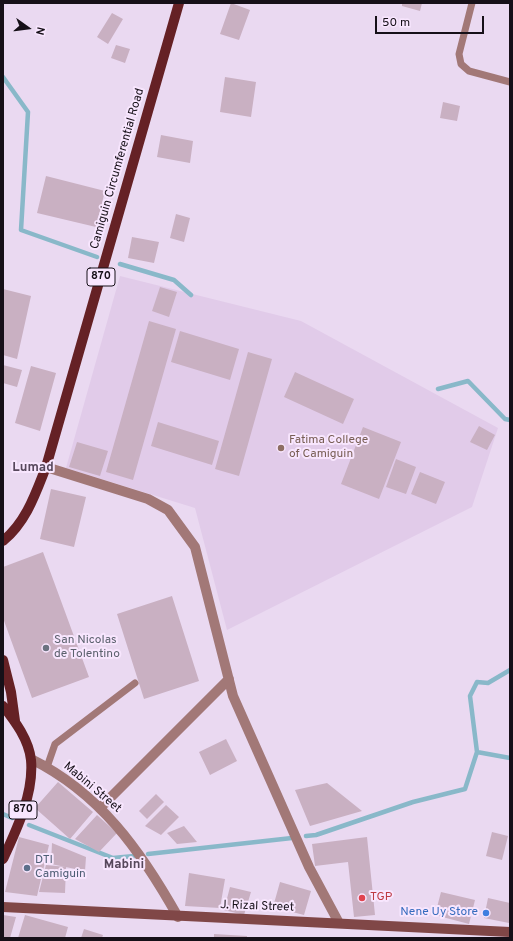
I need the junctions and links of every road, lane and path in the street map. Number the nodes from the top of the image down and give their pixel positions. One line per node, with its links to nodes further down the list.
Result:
1 (179, 3): 4 (main road, Camiguin Circumferential Road / 870)
2 (472, 3): 3 (lane)
3 (510, 82)
4 (46, 467): 5 (main road, Camiguin Circumferential Road / 870); 7 (street)
5 (3, 542)
6 (3, 660): 10 (main road)
7 (229, 679): 13 (street); 17 (street)
8 (135, 683): 12 (lane)
9 (3, 706): 10 (main road, 870)
10 (16, 722): 11 (main road, 870)
11 (31, 759): 12 (street, Mabini Street); 14 (main road, 870)
12 (47, 767): 13 (street, Mabini Street)
13 (100, 808): 16 (street, Mabini Street)
14 (3, 859)
15 (3, 907): 16 (street, J. Rizal Street)
16 (178, 917): 17 (street, J. Rizal Street)
17 (339, 923): 19 (street, J. Rizal Street)
18 (510, 932): 19 (street, J. Rizal Street)
19 (492, 934)

